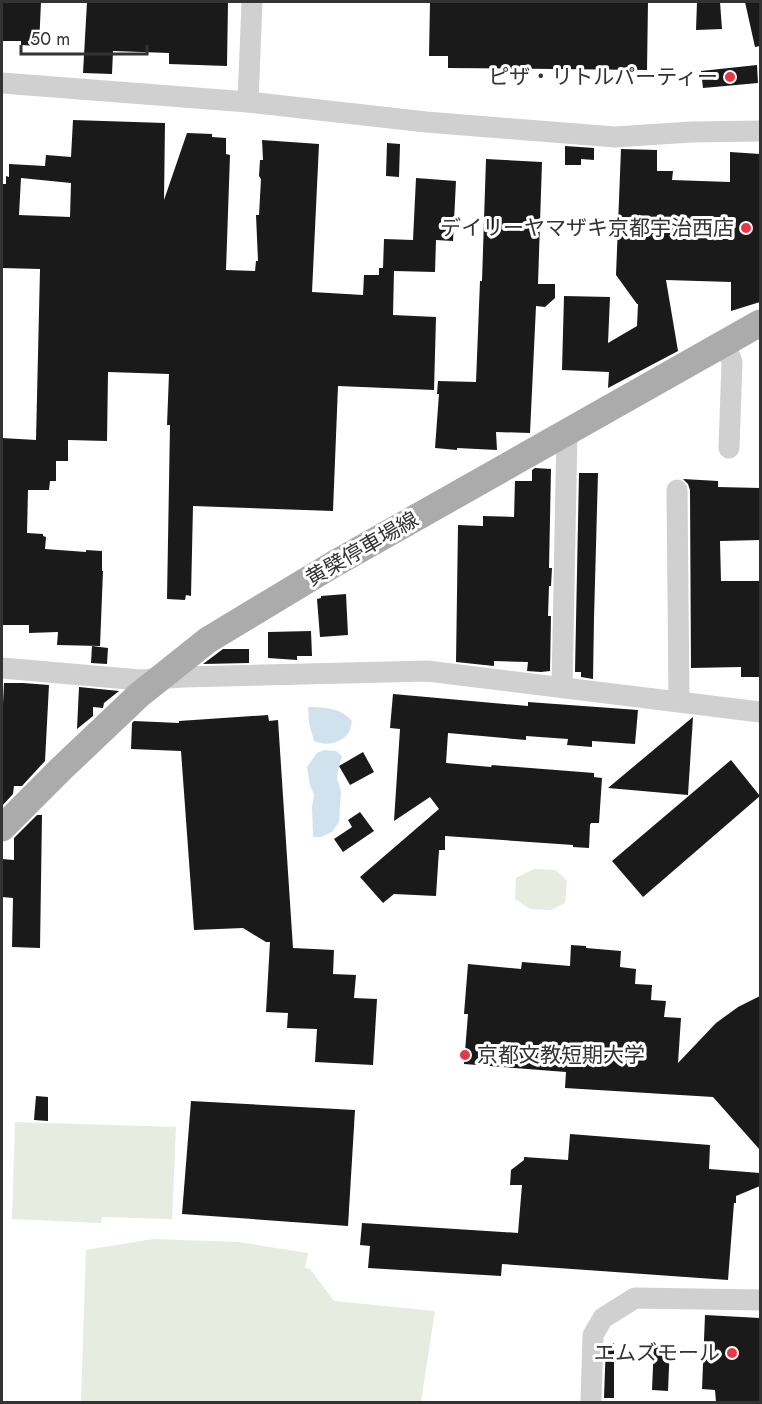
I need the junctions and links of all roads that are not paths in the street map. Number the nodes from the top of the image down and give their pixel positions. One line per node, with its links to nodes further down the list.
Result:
1 (252, 2): 3 (street)
2 (2, 82): 3 (street)
3 (248, 102): 4 (street)
4 (760, 131)
5 (760, 323): 6 (main road, 黄檗停車場線)
6 (725, 343): 7 (main road, 黄檗停車場線); 8 (street)
7 (567, 432): 11 (main road, 黄檗停車場線); 12 (street)
8 (729, 448)
9 (677, 490): 13 (street)
10 (2, 668): 11 (street)
11 (159, 679): 12 (street); 15 (main road, 黄檗停車場線)
12 (562, 687): 13 (street)
13 (680, 701): 14 (street)
14 (760, 711)
15 (2, 828)
16 (760, 1300): 17 (street)
17 (591, 1402)

